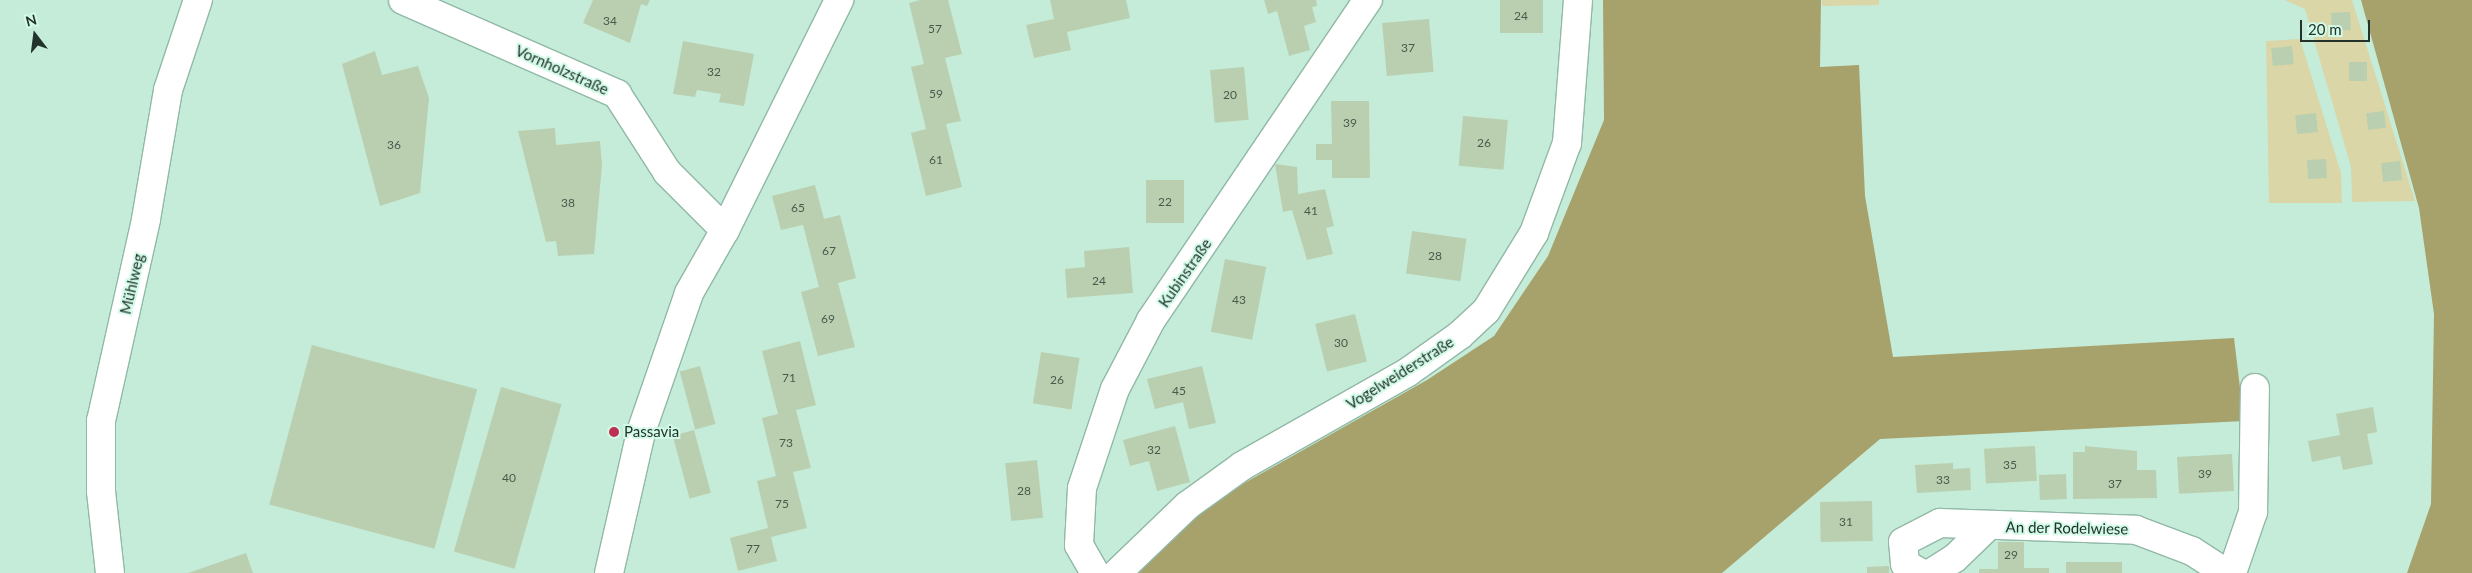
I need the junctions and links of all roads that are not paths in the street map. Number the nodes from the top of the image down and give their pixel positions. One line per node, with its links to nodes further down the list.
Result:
1 (198, 0): 9 (street, Mühlweg)
2 (403, 0): 6 (street, Vornholzstraße)
3 (839, 0): 6 (street)
4 (1368, 0): 11 (street, Kubinstraße)
5 (1578, 0): 12 (street, Vogelweiderstraße)
6 (725, 230): 10 (street)
7 (2255, 388): 16 (street)
8 (1987, 527): 13 (street, An der Rodelwiese); 14 (street, An der Rodelwiese); 15 (street, An der Rodelwiese)
9 (110, 573)
10 (609, 573)
11 (1095, 573)
12 (1117, 573)
13 (1921, 573)
14 (1931, 573)
15 (2226, 573)
16 (2232, 573)

